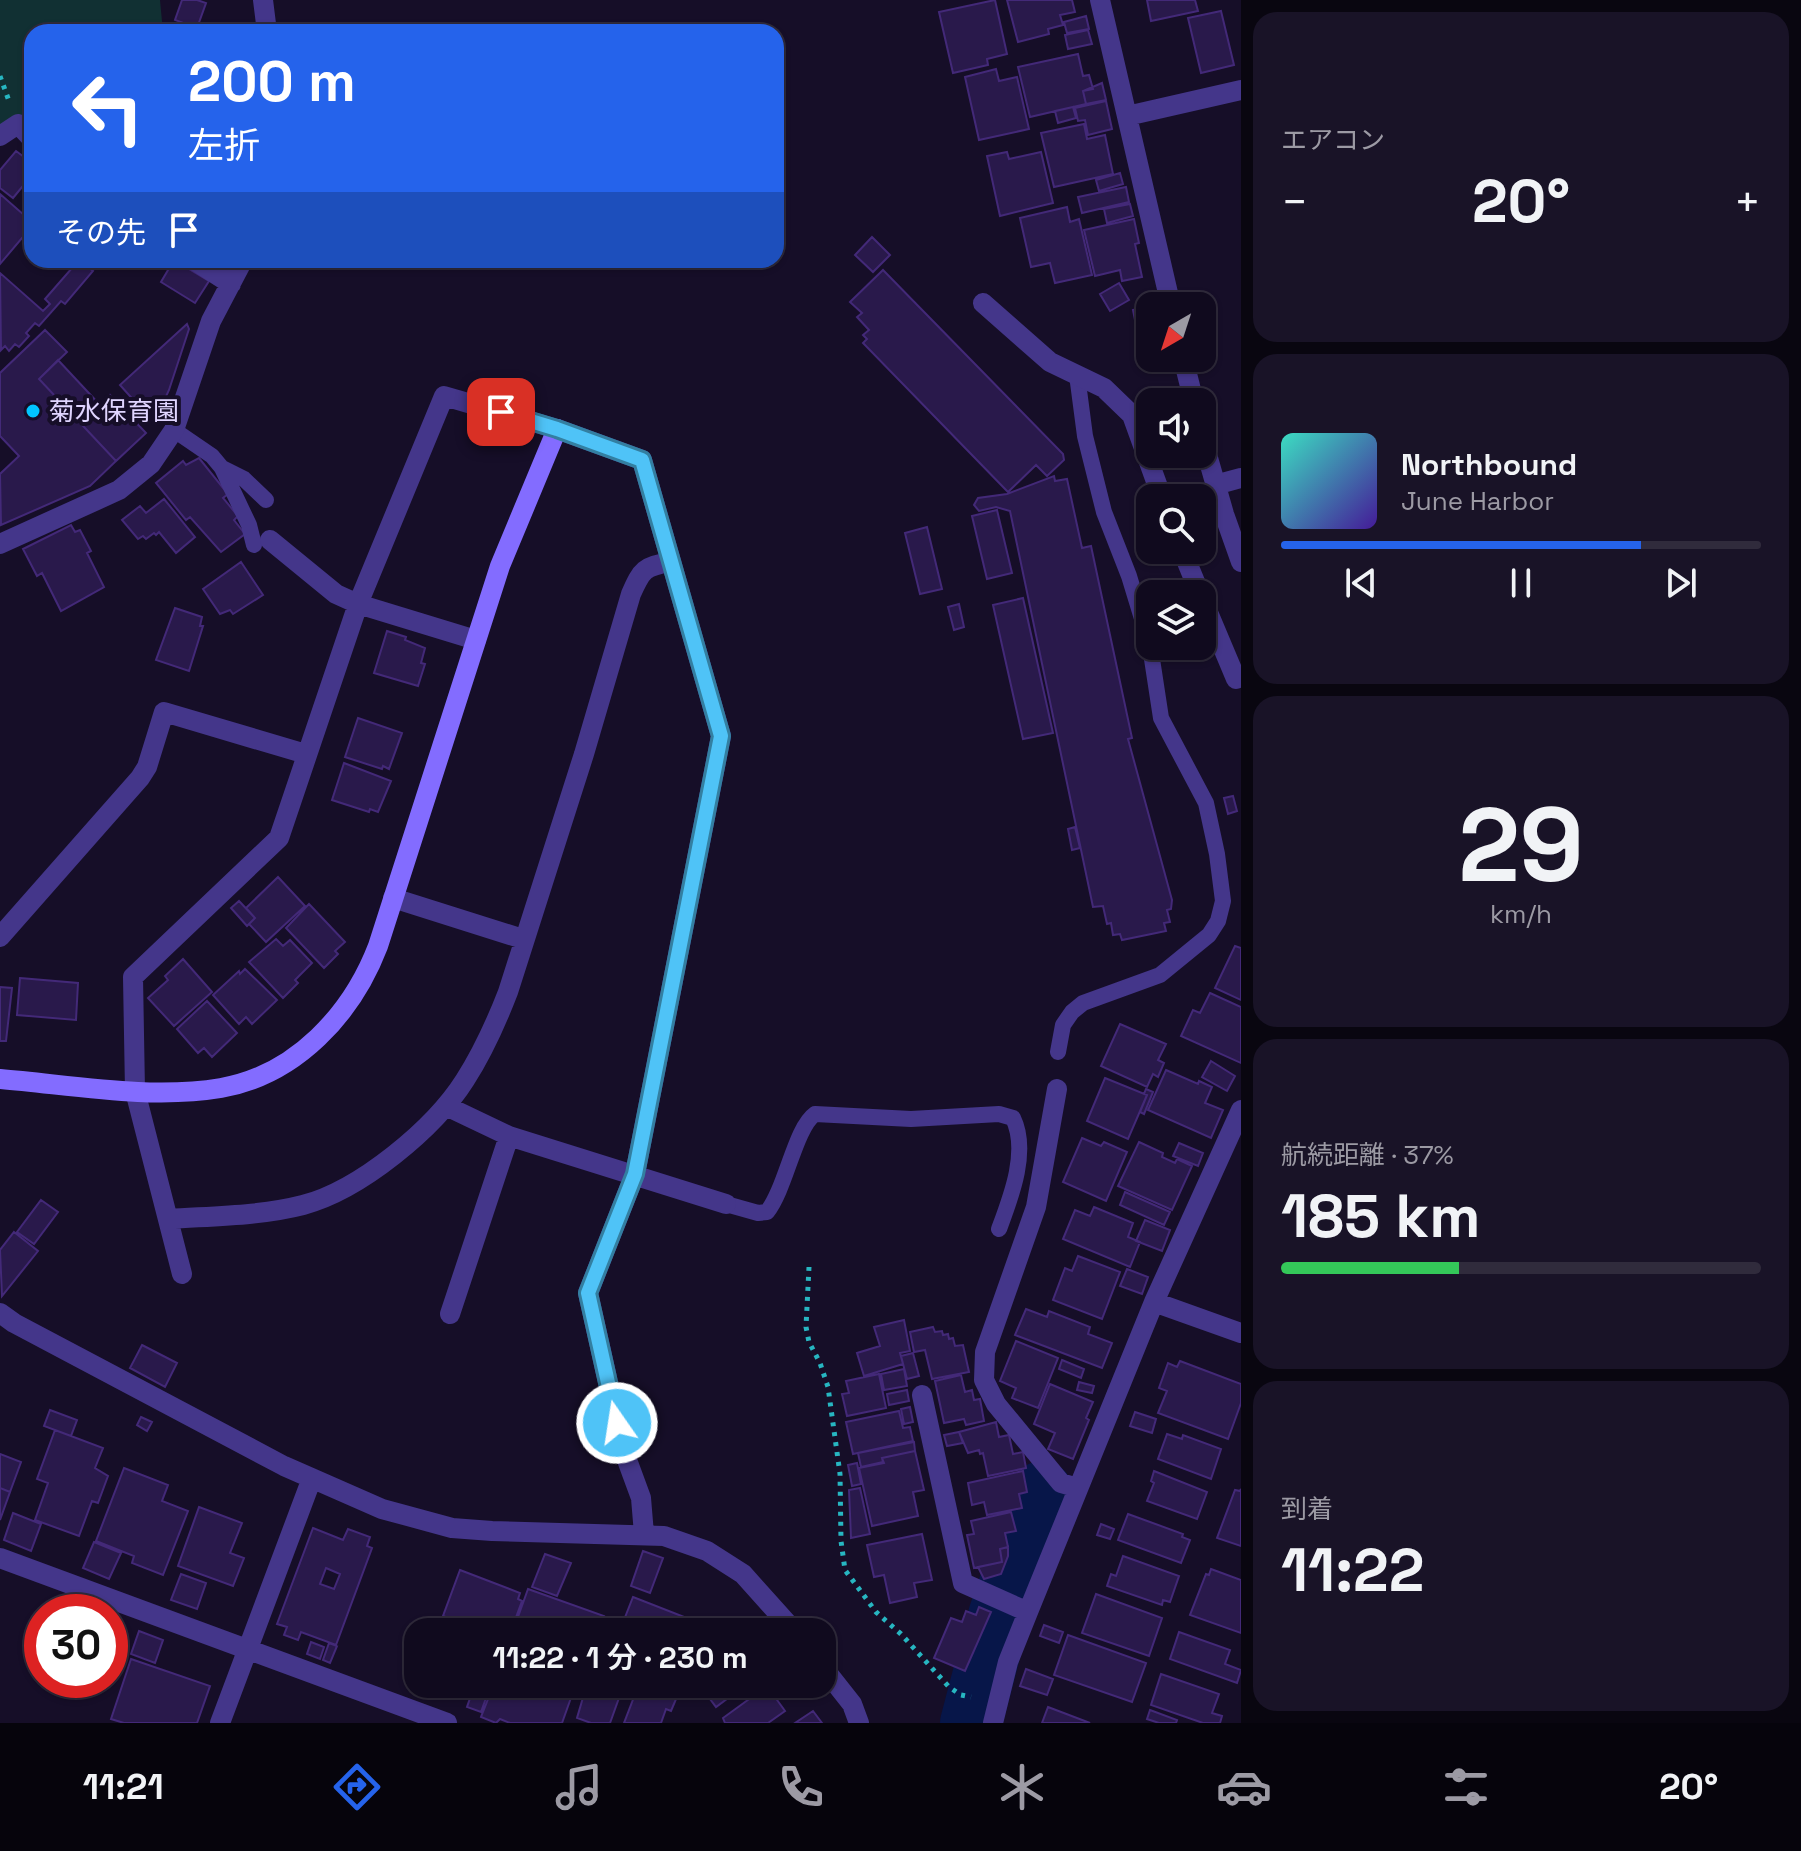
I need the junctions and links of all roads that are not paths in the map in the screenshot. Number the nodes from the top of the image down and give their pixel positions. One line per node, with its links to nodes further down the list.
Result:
1 (263, 0): 3 (street)
2 (1100, 0): 5 (street)
3 (266, 24)
4 (1241, 90): 5 (street)
5 (1127, 116): 11 (street)
6 (24, 130): 7 (street)
7 (0, 136)
8 (206, 268): 10 (street)
9 (239, 268): 10 (street)
10 (231, 284): 15 (street)
11 (1168, 292)
12 (983, 303): 13 (street)
13 (1077, 375): 18 (street); 26 (lane)
14 (557, 429): 24 (street); 27 (street); 29 (street)
15 (174, 430): 16 (lane); 23 (street)
16 (222, 468): 21 (lane); 22 (lane)
17 (1241, 478): 19 (street)
18 (1157, 484)
19 (1216, 485)
20 (1216, 488): 25 (street)
21 (266, 500)
22 (262, 542): 27 (street)
23 (0, 544)
24 (670, 562): 35 (street); 43 (street)
25 (1241, 562)
26 (1136, 599)
27 (358, 604): 29 (street); 32 (street)
28 (1216, 632): 31 (street)
29 (476, 640): 33 (street)
30 (1152, 660): 36 (lane)
31 (1241, 677)
32 (306, 754): 34 (street); 39 (street)
33 (393, 898): 35 (street); 39 (street)
34 (0, 937)
35 (523, 939): 40 (street)
36 (1058, 1052)
37 (0, 1079): 39 (street)
38 (1057, 1089): 54 (street)
39 (135, 1091): 45 (street)
40 (446, 1106): 42 (street); 45 (street)
41 (1241, 1110): 48 (street)
42 (509, 1136): 43 (street); 50 (street)
43 (635, 1174): 44 (street); 55 (street)
44 (726, 1204): 46 (lane)
45 (169, 1219): 47 (street)
46 (999, 1229)
47 (182, 1274)
48 (1154, 1302): 51 (street); 54 (street)
49 (0, 1313): 53 (street)
50 (450, 1314)
51 (1241, 1333)
52 (922, 1395): 57 (street)
53 (312, 1478): 55 (street); 59 (street)
54 (1078, 1488): 57 (street)
55 (644, 1534): 58 (street)
56 (0, 1558): 59 (street)
57 (1028, 1612): 64 (street)
58 (782, 1618)
59 (248, 1649): 61 (street); 62 (street)
60 (836, 1684): 63 (street)
61 (220, 1723)
62 (447, 1723)
63 (859, 1723)
64 (993, 1723)

